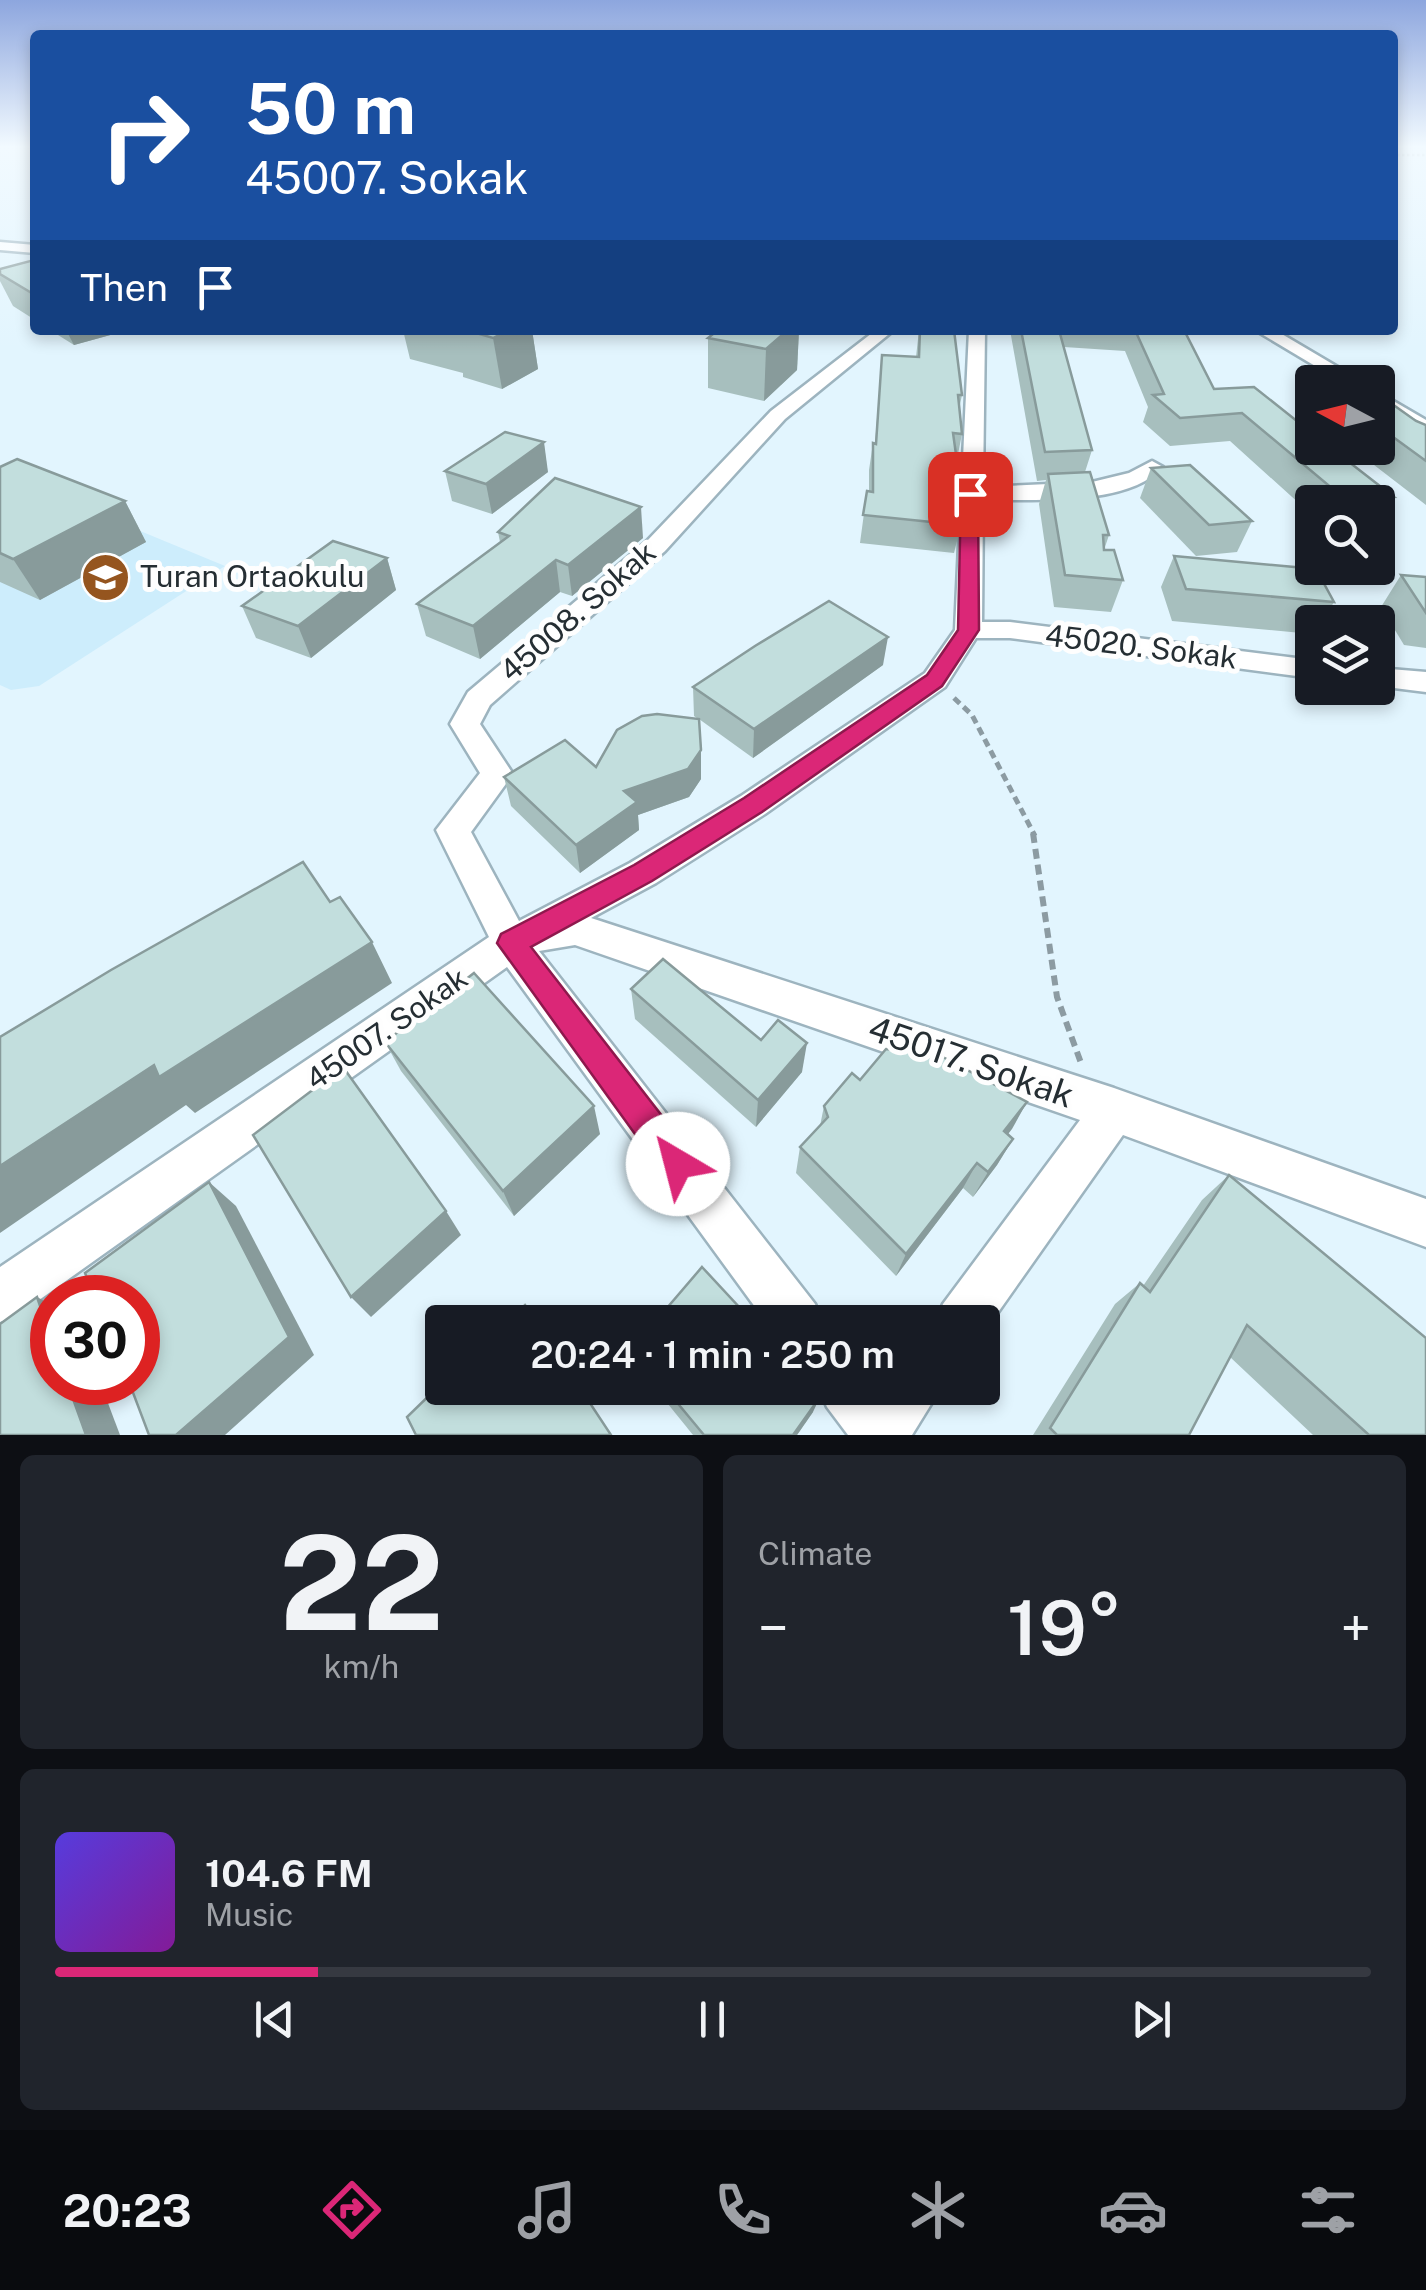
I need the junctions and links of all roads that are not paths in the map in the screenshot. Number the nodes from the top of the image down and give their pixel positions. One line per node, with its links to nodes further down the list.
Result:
1 (0, 246): 2 (street)
2 (30, 249)
3 (880, 335): 15 (street, 45008. Sokak)
4 (977, 335): 10 (street)
5 (1273, 335): 6 (street)
6 (1325, 365)
7 (1395, 409): 8 (street)
8 (1426, 428)
9 (1152, 467): 10 (street)
10 (970, 494): 11 (street)
11 (968, 630): 12 (street, 45020. Sokak); 15 (street, 45007. Sokak)
12 (1295, 667)
13 (1395, 679): 14 (street)
14 (1426, 682)
15 (512, 943): 16 (street, 45017. Sokak); 18 (street, 45007. Sokak); 19 (street)
16 (1114, 1110): 17 (street, 45017. Sokak); 20 (street)
17 (1426, 1223)
18 (0, 1297)
19 (784, 1305)
20 (972, 1305)
21 (859, 1405): 23 (street)
22 (901, 1405): 23 (street)
23 (880, 1434)

